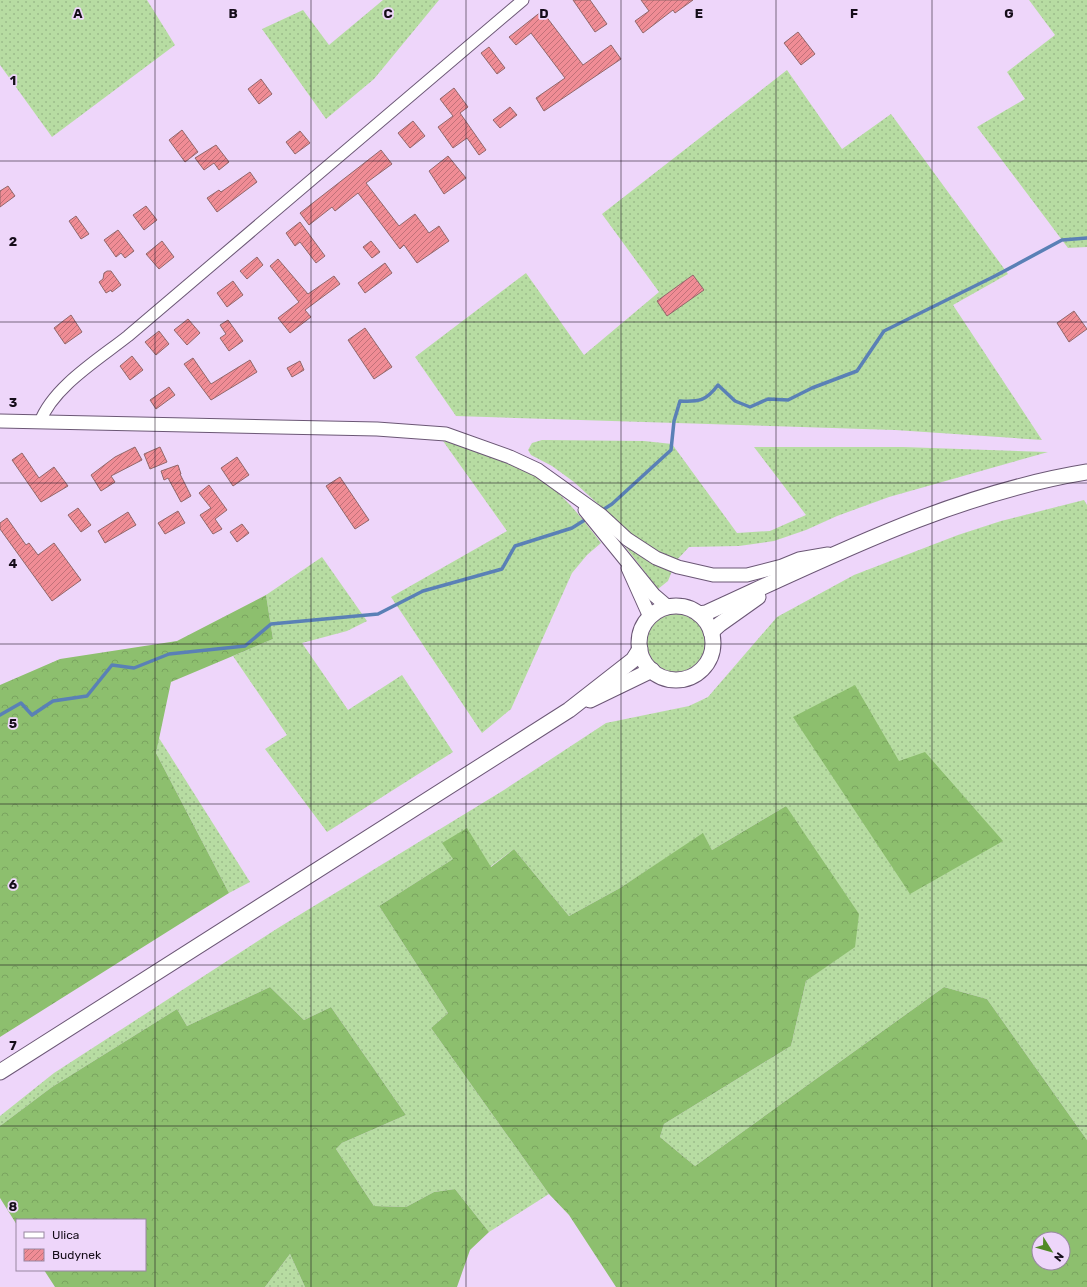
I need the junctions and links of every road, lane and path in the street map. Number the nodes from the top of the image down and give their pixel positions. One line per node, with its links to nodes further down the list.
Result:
1 (523, 0): 3 (street)
2 (0, 422): 3 (street)
3 (40, 422): 5 (street)
4 (1087, 472): 6 (main road)
5 (594, 515): 6 (street); 7 (street)
6 (839, 552): 8 (main road)
7 (624, 559): 9 (street); 11 (street)
8 (788, 577): 10 (main road); 12 (main road)
9 (668, 607): 10 (main road); 11 (main road)
10 (699, 614): 12 (main road)
11 (650, 617): 13 (main road)
12 (711, 632): 14 (main road)
13 (640, 649): 14 (main road); 15 (main road)
14 (652, 670): 15 (main road)
15 (569, 710): 16 (main road)
16 (0, 1072)

